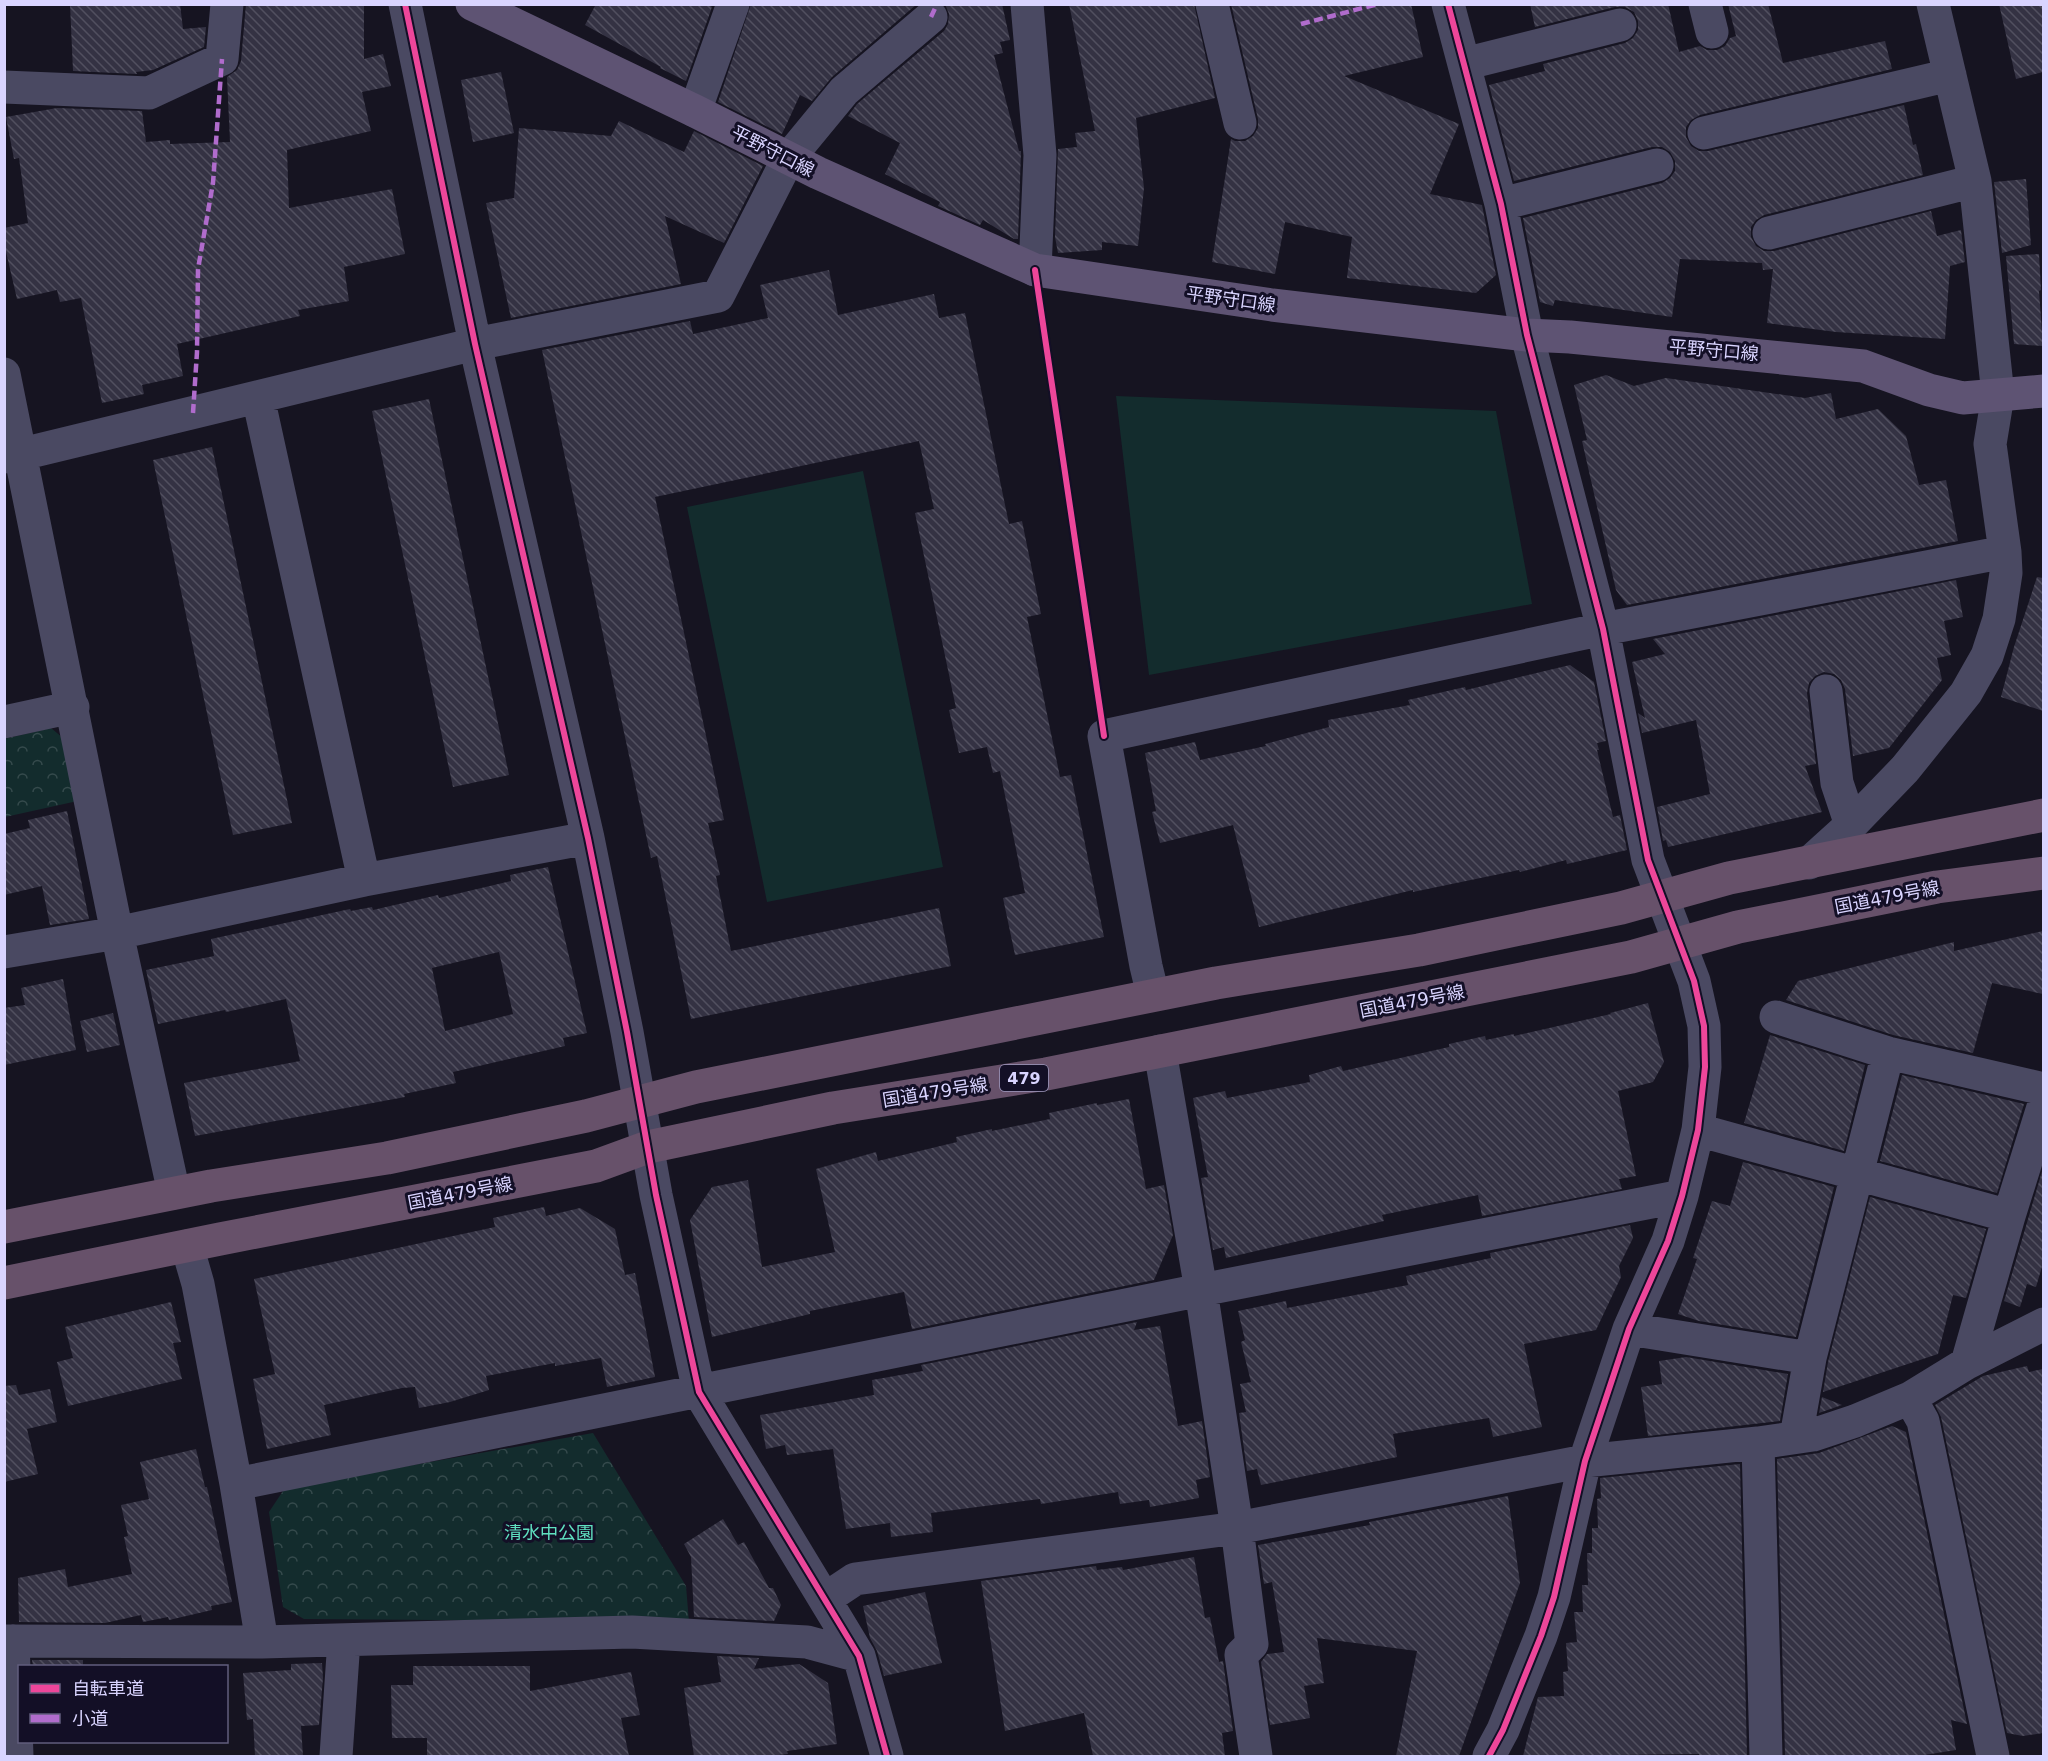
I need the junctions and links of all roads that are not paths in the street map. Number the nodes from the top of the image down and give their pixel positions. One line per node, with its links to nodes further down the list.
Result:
1 (227, 4): 13 (street)
2 (405, 4): 24 (street)
3 (472, 4): 14 (main road, 平野守口線)
4 (733, 4): 14 (street)
5 (1027, 4): 22 (street)
6 (1212, 4): 15 (street)
7 (1448, 4): 11 (street)
8 (1933, 4): 12 (street)
9 (931, 17): 17 (street)
10 (1620, 25): 11 (street)
11 (1464, 64): 20 (street)
12 (1950, 75): 16 (street); 19 (street)
13 (4, 87)
14 (696, 111): 17 (main road, 平野守口線)
15 (1240, 123)
16 (1704, 133)
17 (788, 159): 22 (main road, 平野守口線); 24 (street)
18 (1657, 165): 20 (street)
19 (1975, 181): 21 (street); 27 (street)
20 (1501, 204): 23 (street)
21 (1769, 233)
22 (1035, 270): 23 (main road, 平野守口線)
23 (1527, 335): 27 (main road, 平野守口線); 31 (street)
24 (476, 344): 28 (street); 37 (street)
25 (4, 374): 29 (street)
26 (2043, 391): 27 (main road, 平野守口線)
27 (1998, 395): 30 (street)
28 (258, 397): 29 (street); 40 (street)
29 (13, 455): 33 (street)
30 (2005, 552): 31 (street); 36 (street)
31 (1603, 629): 41 (street); 45 (street)
32 (1826, 691): 36 (street)
33 (73, 707): 34 (street); 42 (street)
34 (4, 722)
35 (2043, 815): 38 (highway)
36 (1851, 825): 38 (street)
37 (588, 838): 40 (street); 50 (street)
38 (1809, 862): 41 (highway)
39 (2043, 873): 43 (highway, 国道479号線 / 479)
40 (364, 880): 42 (street)
41 (1662, 897): 43 (street); 45 (highway)
42 (117, 933): 44 (street); 55 (street)
43 (1680, 944): 47 (highway, 国道479号線 / 479); 52 (street)
44 (4, 952)
45 (1153, 995): 50 (highway)
46 (1776, 1017): 48 (street)
47 (1160, 1051): 53 (highway, 国道479号線 / 479); 61 (street)
48 (1888, 1053): 49 (street); 54 (street)
49 (2043, 1089)
50 (639, 1102): 53 (street); 55 (highway)
51 (2043, 1104): 57 (street)
52 (1698, 1130): 54 (street); 56 (street)
53 (648, 1147): 59 (highway, 国道479号線 / 479); 66 (street)
54 (1856, 1174): 57 (street); 64 (street)
55 (174, 1193): 58 (highway)
56 (1682, 1196): 61 (street); 63 (street)
57 (2008, 1216): 65 (street)
58 (4, 1227)
59 (187, 1246): 60 (highway, 国道479号線 / 479); 71 (street)
60 (4, 1283)
61 (1201, 1290): 66 (street); 72 (street)
62 (2043, 1324): 65 (street)
63 (1629, 1329): 64 (street); 70 (street)
64 (1810, 1358): 68 (street)
65 (1967, 1363): 67 (street)
66 (699, 1392): 71 (street); 73 (street)
67 (1910, 1398): 68 (street); 84 (street)
68 (1796, 1437): 69 (street)
69 (1758, 1443): 70 (street); 83 (street)
70 (1585, 1461): 72 (street); 82 (street)
71 (236, 1484): 76 (street)
72 (1237, 1528): 73 (street); 81 (street)
73 (825, 1599): 77 (street)
74 (344, 1640): 76 (street); 77 (street); 80 (street)
75 (9, 1641): 76 (street); 78 (street)
76 (262, 1642)
77 (859, 1656): 79 (street)
78 (13, 1754)
79 (878, 1755)
80 (336, 1756)
81 (1256, 1756)
82 (1490, 1756)
83 (1766, 1756)
84 (1993, 1756)

